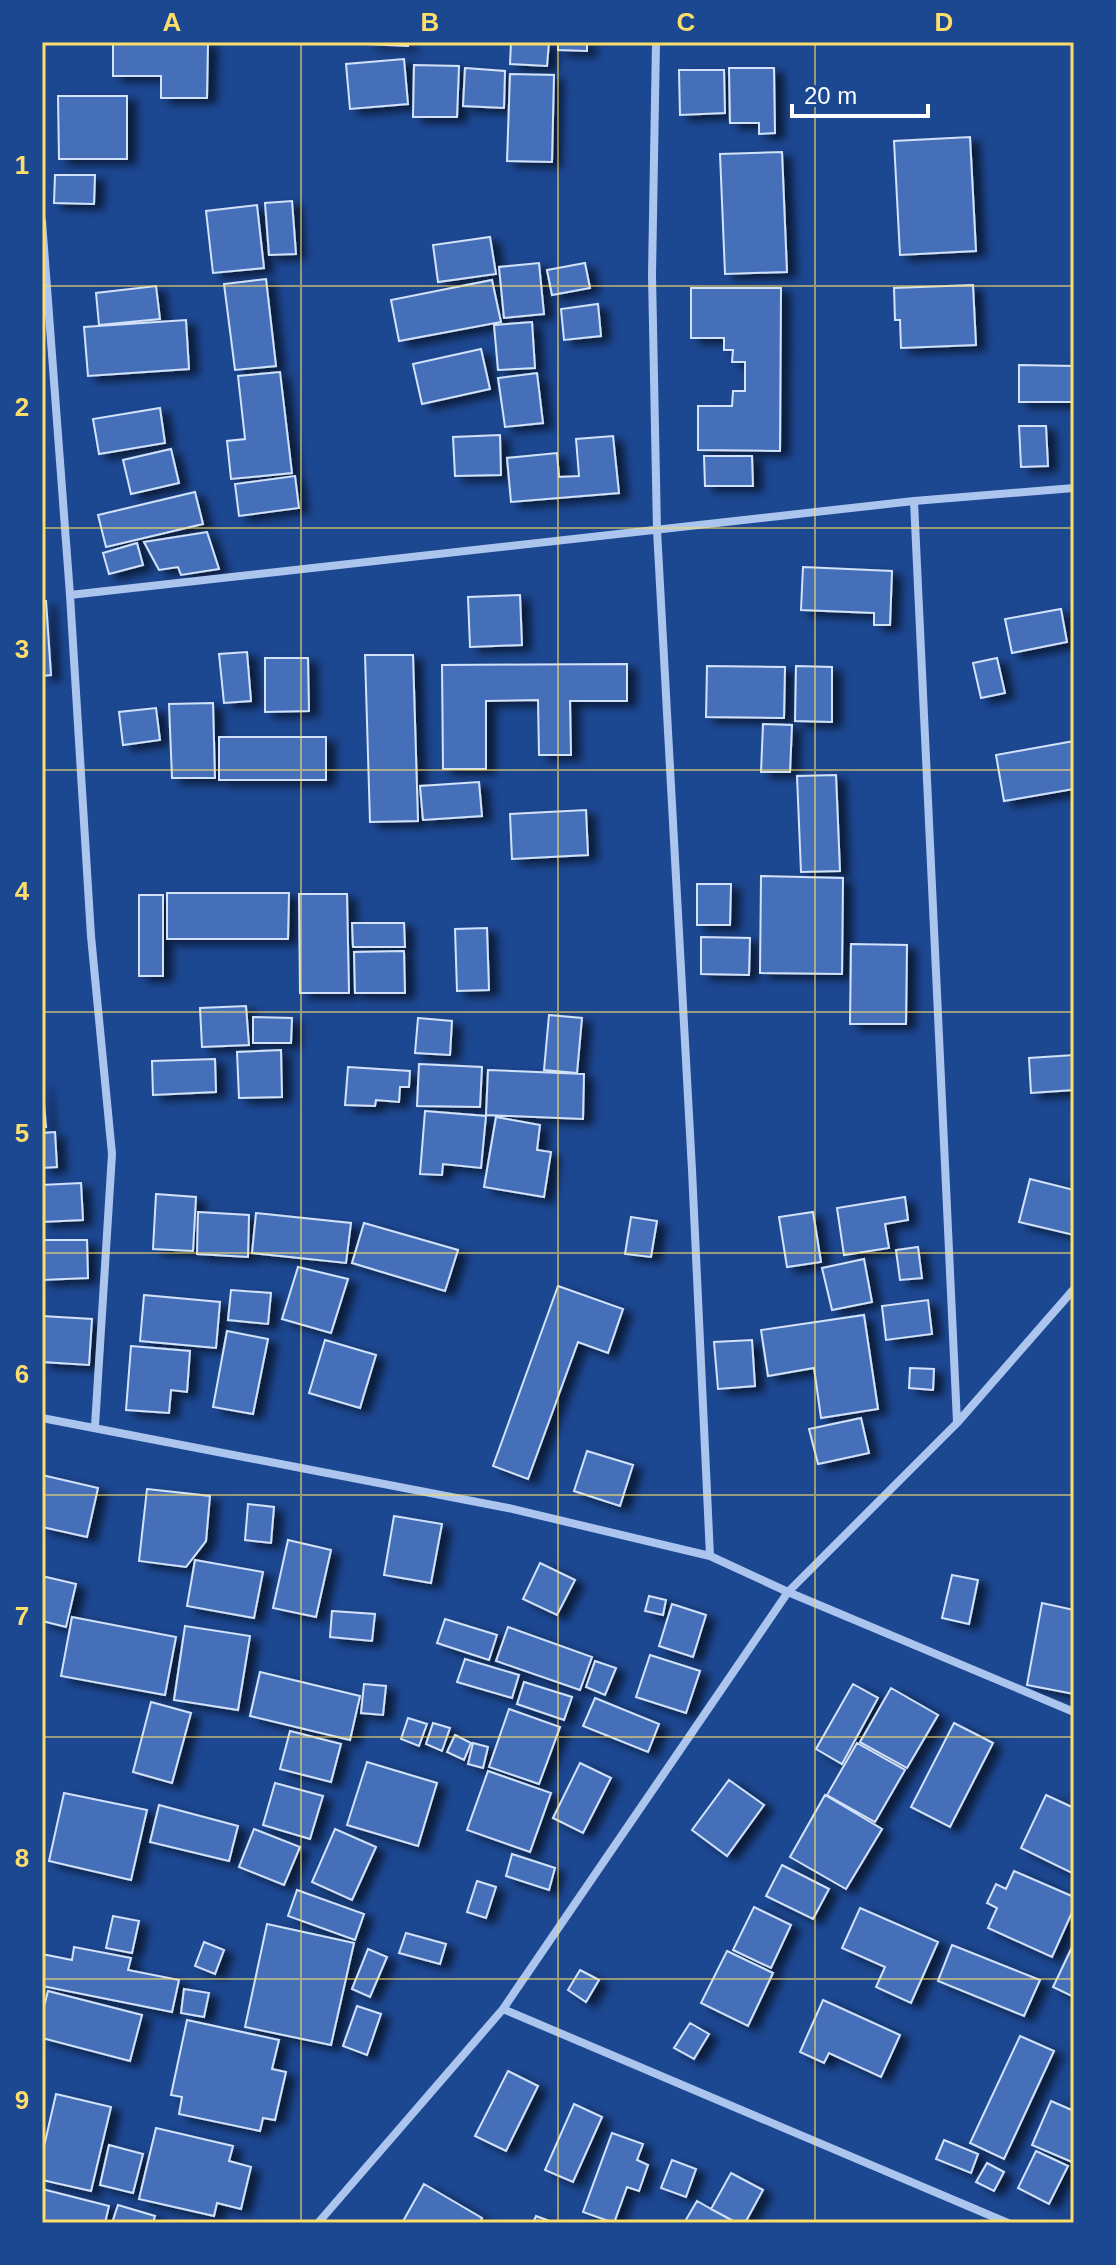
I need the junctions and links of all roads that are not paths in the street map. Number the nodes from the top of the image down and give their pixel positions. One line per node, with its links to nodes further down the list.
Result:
1 (656, 42): 5 (street)
2 (42, 221): 6 (street)
3 (1074, 488): 4 (street)
4 (914, 501): 5 (street); 9 (street)
5 (657, 530): 6 (street); 11 (street)
6 (70, 595): 10 (street)
7 (1074, 1289): 9 (street)
8 (42, 1418): 10 (street)
9 (957, 1423): 12 (street)
10 (95, 1426): 11 (street)
11 (710, 1556): 12 (street)
12 (788, 1592): 13 (street); 14 (street)
13 (1074, 1712)
14 (503, 2009): 15 (street); 16 (street)
15 (318, 2223)
16 (1008, 2223)

